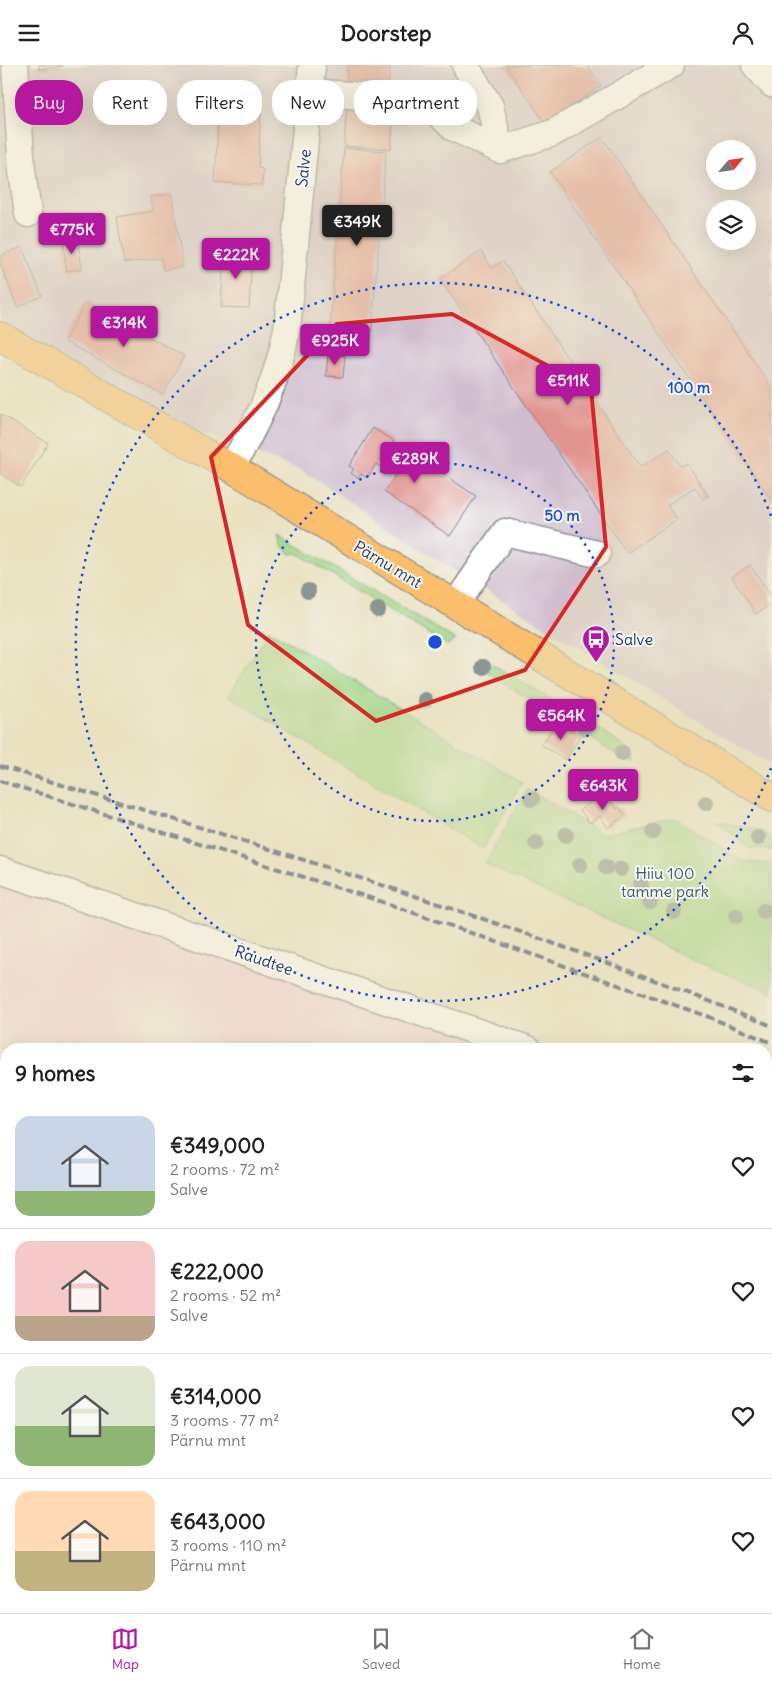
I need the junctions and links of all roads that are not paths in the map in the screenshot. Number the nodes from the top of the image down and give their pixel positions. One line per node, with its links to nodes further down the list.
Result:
1 (15, 65): 11 (street)
2 (312, 65): 6 (street, Salve)
3 (465, 65): 10 (street)
4 (671, 65): 10 (street)
5 (755, 65): 7 (street)
6 (311, 80)
7 (772, 84)
8 (344, 95): 10 (street)
9 (307, 125): 13 (street, Salve)
10 (500, 150)
11 (28, 214)
12 (0, 336): 13 (main road, Pärnu mnt)
13 (231, 468): 15 (main road, Pärnu mnt)
14 (597, 554): 15 (street)
15 (455, 605): 16 (main road, Pärnu mnt)
16 (772, 798)
17 (0, 870): 18 (street, Raudtee)
18 (510, 1043)

